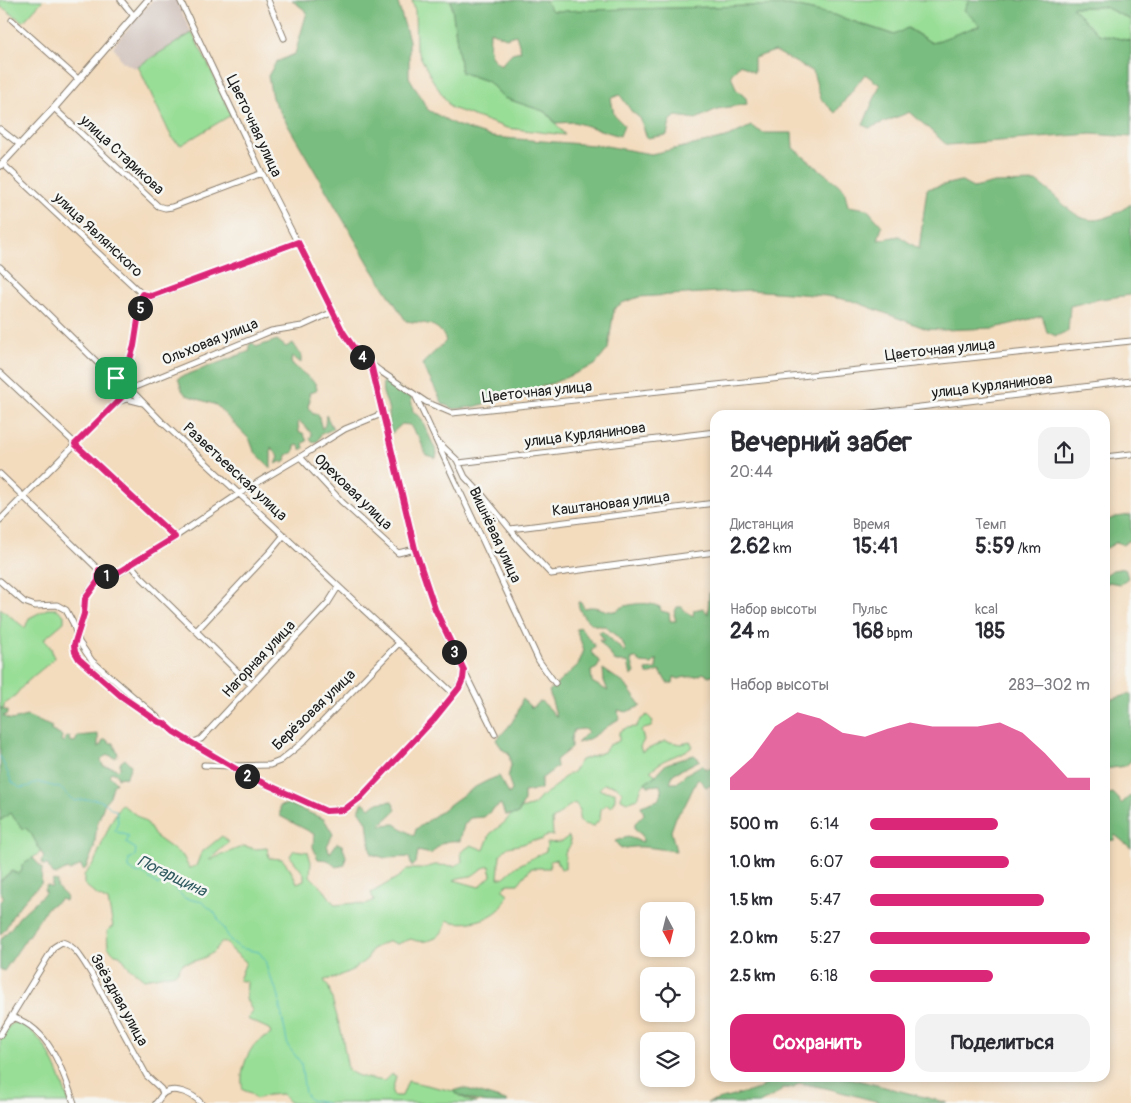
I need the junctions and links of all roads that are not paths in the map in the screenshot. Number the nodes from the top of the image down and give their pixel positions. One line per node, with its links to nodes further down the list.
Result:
1 (121, 0): 5 (street)
2 (148, 0): 5 (street)
3 (180, 0): 13 (street, Цветочная улица)
4 (268, 0): 7 (street)
5 (134, 16): 8 (street)
6 (12, 20): 8 (street)
7 (284, 38)
8 (78, 79): 9 (street)
9 (54, 108): 11 (street); 13 (street, улица Старикова)
10 (0, 129): 11 (street)
11 (19, 144): 12 (street)
12 (1, 164): 16 (street, улица Являнского)
13 (262, 173): 14 (street, Цветочная улица)
14 (298, 242): 16 (street, улица Являнского); 17 (street, Цветочная улица)
15 (0, 267): 21 (street, Разветьевская улица)
16 (142, 294): 21 (street)
17 (333, 312): 19 (street, Цветочная улица); 23 (street, Ольховая улица)
18 (1131, 341): 24 (street, Цветочная улица)
19 (371, 364): 24 (street, Цветочная улица); 28 (street)
20 (0, 373): 31 (street)
21 (116, 378): 23 (street, Разветьевская улица)
22 (1131, 381): 27 (street, улица Курлянинова)
23 (130, 389): 25 (street, Ольховая улица); 26 (street, Разветьевская улица)
24 (415, 394): 30 (street, Вишнёвая улица)
25 (119, 401): 26 (street); 31 (street, Ольховая улица)
26 (144, 403): 37 (street, Разветьевская улица)
27 (896, 410)
28 (384, 413): 34 (street); 44 (street)
29 (710, 433): 35 (street, улица Курлянинова)
30 (436, 440): 35 (street); 54 (street, Вишнёвая улица)
31 (75, 444): 38 (street, Ольховая улица); 43 (street)
32 (1131, 454): 33 (street)
33 (1110, 456)
34 (300, 457): 37 (street); 44 (street, Ореховая улица)
35 (459, 463): 41 (street)
36 (0, 474): 38 (street)
37 (240, 493): 42 (street, Разветьевская улица); 43 (street)
38 (24, 496): 40 (street, Ольховая улица); 47 (street)
39 (710, 504): 41 (street, Каштановая улица)
40 (0, 520)
41 (510, 529): 45 (street)
42 (284, 535): 49 (street, Разветьевская улица); 50 (street)
43 (175, 537): 46 (street)
44 (415, 549): 53 (street)
45 (710, 553)
46 (131, 565): 47 (street); 50 (street)
47 (99, 570): 51 (street)
48 (0, 581): 51 (street)
49 (338, 587): 52 (street, Разветьевская улица); 55 (street, Нагорная улица)
50 (196, 631): 55 (street)
51 (77, 636): 57 (street); 57 (street)
52 (399, 643): 56 (street, Разветьевская улица); 61 (street, Берёзовая улица)
53 (464, 670): 56 (street); 58 (street)
54 (555, 683)
55 (251, 685): 59 (street, Нагорная улица)
56 (454, 694): 61 (street)
57 (164, 723): 59 (street)
58 (495, 734)
59 (192, 743): 61 (street)
60 (204, 765): 61 (street, Берёзовая улица)
61 (232, 766)
62 (8, 1022): 63 (street, Звёздная улица); 64 (street, Звёздная улица); 65 (street)
63 (0, 1035)
64 (163, 1094): 66 (street); 67 (street)
65 (74, 1103)
66 (156, 1103)
67 (201, 1103)

